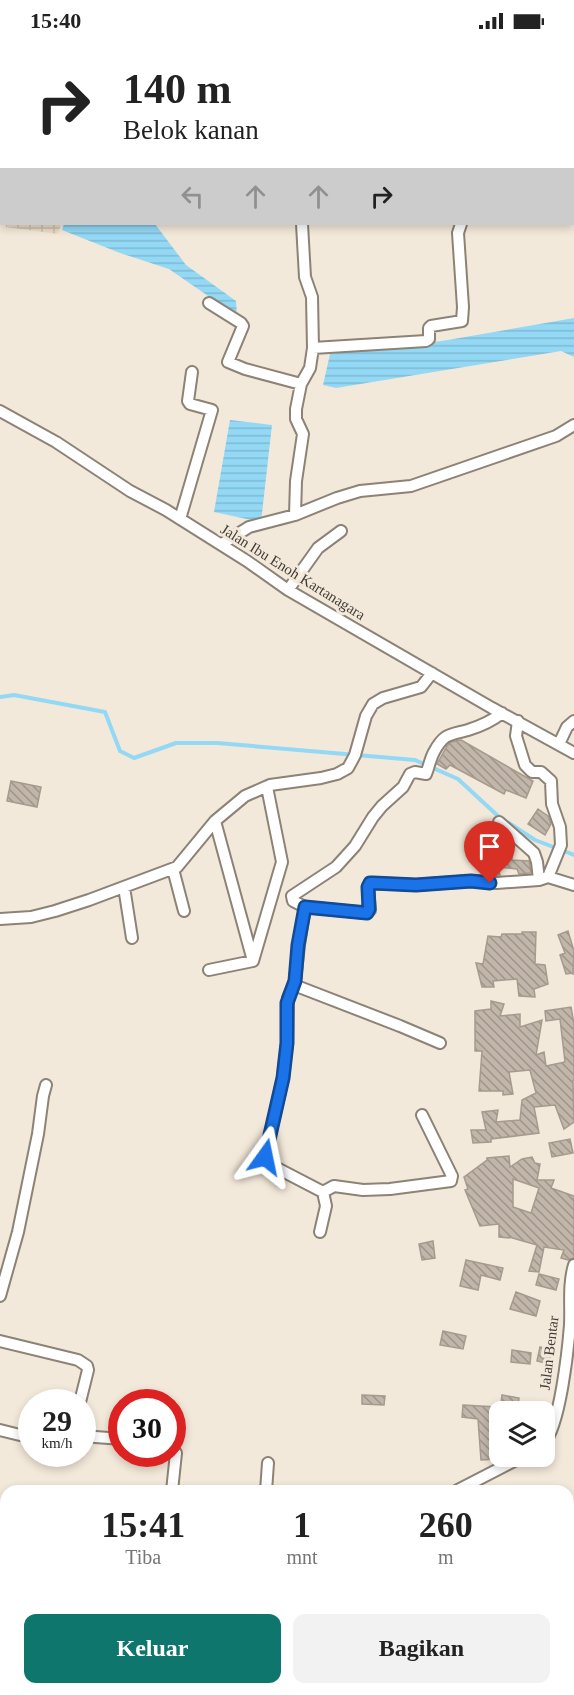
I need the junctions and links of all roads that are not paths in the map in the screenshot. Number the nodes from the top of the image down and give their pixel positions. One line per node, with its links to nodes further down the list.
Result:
1 (302, 225): 4 (street)
2 (461, 225): 4 (street)
3 (209, 303): 6 (street)
4 (313, 348): 6 (street)
5 (192, 372): 10 (street)
6 (301, 384): 9 (street)
7 (0, 411): 10 (street, Jalan Ibu Enoh Kartanagara)
8 (574, 425): 9 (street)
9 (295, 515): 12 (street)
10 (180, 519): 12 (street, Jalan Ibu Enoh Kartanagara)
11 (341, 531): 13 (street)
12 (222, 544): 13 (street, Jalan Ibu Enoh Kartanagara)
13 (288, 590): 14 (street, Jalan Ibu Enoh Kartanagara)
14 (432, 673): 15 (street, Jalan Ibu Enoh Kartanagara); 20 (street)
15 (502, 713): 16 (street, Jalan Ibu Enoh Kartanagara); 27 (street)
16 (518, 721): 18 (street, Jalan Ibu Enoh Kartanagara); 24 (street)
17 (574, 721): 18 (street)
18 (559, 744): 19 (street, Jalan Ibu Enoh Kartanagara)
19 (574, 753)
20 (267, 787): 21 (street); 31 (street)
21 (215, 821): 23 (street); 31 (street)
22 (499, 822): 24 (street)
23 (173, 868): 26 (street); 28 (street)
24 (544, 878): 25 (street); 27 (street)
25 (574, 885)
26 (124, 887): 29 (street); 30 (street)
27 (305, 907): 33 (street)
28 (184, 911)
29 (0, 919)
30 (132, 938)
31 (253, 960): 32 (street)
32 (208, 970)
33 (294, 985): 34 (street); 37 (street)
34 (440, 1043)
35 (46, 1085): 40 (street)
36 (422, 1115): 37 (street)
37 (323, 1192): 38 (street)
38 (320, 1232)
39 (574, 1265): 44 (street, Jalan Bentar)
40 (4, 1270): 41 (street)
41 (0, 1296)
42 (0, 1341): 43 (street)
43 (83, 1389)
44 (555, 1418)
45 (0, 1430): 46 (street)
46 (18, 1434)
47 (268, 1463): 51 (street)
48 (174, 1467): 50 (street)
49 (503, 1467): 52 (street)
50 (172, 1485)
51 (266, 1485)
52 (468, 1485)

